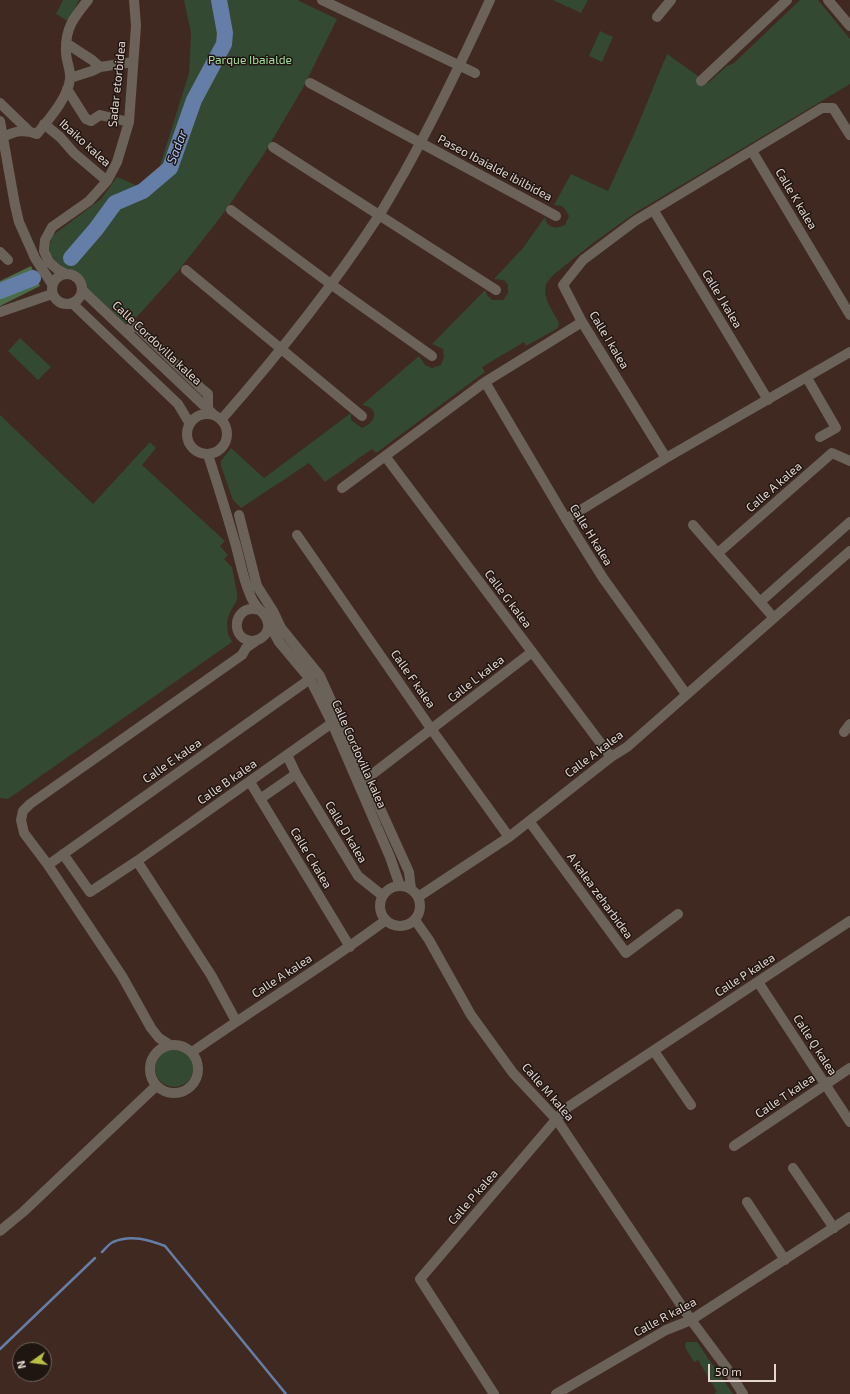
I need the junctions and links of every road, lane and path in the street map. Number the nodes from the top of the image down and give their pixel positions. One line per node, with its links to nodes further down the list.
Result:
1 (88, 0): 11 (street)
2 (134, 0): 12 (street, Sadar etorbidea)
3 (322, 0): 8 (street)
4 (490, 0): 13 (street, Paseo Ibaialde ibilbidea)
5 (670, 0): 9 (street)
6 (787, 0): 17 (street)
7 (828, 0): 10 (street)
8 (336, 3): 13 (street)
9 (656, 17)
10 (850, 26)
11 (66, 43): 14 (street); 16 (street)
12 (133, 62): 14 (street); 22 (street, Sadar etorbidea)
13 (460, 66): 15 (street); 27 (street, Paseo Ibaialde ibilbidea)
14 (100, 67): 16 (street)
15 (475, 73)
16 (70, 78): 19 (street)
17 (701, 81)
18 (310, 83): 27 (street, Paseo Ibaialde ibilbidea)
19 (67, 89): 22 (street); 23 (street)
20 (0, 103): 24 (street)
21 (0, 121): 26 (street)
22 (129, 122): 30 (street, Sadar etorbidea)
23 (44, 124): 24 (street); 30 (street, Ibaiko kalea)
24 (29, 131): 26 (street)
25 (850, 135): 29 (street)
26 (3, 137): 40 (street)
27 (420, 143): 33 (street, Paseo Ibaialde ibilbidea); 34 (street, Paseo Ibaialde ibilbidea)
28 (273, 147): 33 (street)
29 (752, 151): 32 (street); 45 (street, Calle K kalea)
30 (107, 181): 38 (street, Sadar etorbidea)
31 (232, 210): 39 (street)
32 (654, 211): 46 (street, Calle I kalea); 52 (street, Calle J kalea)
33 (379, 216): 39 (street, Paseo Ibaialde ibilbidea); 42 (street)
34 (556, 216)
35 (0, 252): 36 (street)
36 (8, 260)
37 (186, 270): 47 (street)
38 (66, 274): 40 (street); 41 (street)
39 (332, 285): 47 (street, Paseo Ibaialde ibilbidea); 49 (street)
40 (52, 289): 43 (street); 44 (street)
41 (82, 290): 43 (street); 53 (street, Calle Cordovilla kalea)
42 (496, 290)
43 (73, 304): 55 (street)
44 (0, 312)
45 (850, 315)
46 (582, 322): 51 (street); 59 (street, Calle I kalea)
47 (281, 349): 53 (street, Paseo Ibaialde ibilbidea); 54 (street)
48 (850, 352): 50 (street)
49 (432, 356)
50 (807, 378): 52 (street); 56 (street)
51 (485, 382): 58 (street); 63 (street, Calle H kalea)
52 (768, 400): 59 (street)
53 (214, 415): 55 (street); 57 (street)
54 (362, 416)
55 (190, 424): 57 (street)
56 (820, 437)
57 (208, 455): 69 (street)
58 (385, 456): 61 (street); 78 (street, Calle G kalea)
59 (666, 458): 63 (street)
60 (850, 460): 68 (street, Calle A kalea)
61 (342, 488)
62 (239, 515): 87 (street)
63 (566, 519): 81 (street, Calle H kalea)
64 (850, 522): 70 (street)
65 (693, 525): 68 (street)
66 (298, 535): 83 (street, Calle F kalea)
67 (850, 551): 73 (street, Calle A kalea)
68 (718, 553): 70 (street)
69 (249, 593): 71 (street); 72 (street)
70 (760, 602): 73 (street)
71 (260, 610): 72 (street); 74 (street)
72 (245, 611): 75 (street)
73 (774, 618): 81 (street, Calle A kalea)
74 (269, 624): 76 (street); 77 (street, Calle Cordovilla kalea)
75 (241, 636): 76 (street); 79 (street)
76 (259, 639): 77 (street); 79 (street)
77 (279, 642): 80 (street, Calle Cordovilla kalea)
78 (532, 652): 83 (street, Calle L kalea); 85 (street, Calle G kalea)
79 (229, 664): 94 (street)
80 (310, 679): 82 (street, Calle Cordovilla kalea); 92 (street, Calle E kalea)
81 (686, 694): 85 (street, Calle A kalea)
82 (332, 723): 84 (street, Calle B kalea); 87 (street, Calle Cordovilla kalea)
83 (432, 730): 87 (street, Calle L kalea); 91 (street, Calle F kalea)
84 (287, 755): 86 (street, Calle D kalea); 88 (street, Calle B kalea)
85 (612, 756): 90 (street, Calle A kalea)
86 (296, 774): 89 (street); 97 (street, Calle D kalea)
87 (362, 780): 95 (street, Calle Cordovilla kalea); 96 (street)
88 (250, 782): 89 (street, Calle C kalea); 93 (street, Calle B kalea)
89 (260, 799): 103 (street, Calle C kalea)
90 (529, 821): 91 (street, Calle A kalea); 99 (street, A kalea zeharbidea)
91 (509, 837): 98 (street, Calle A kalea)
92 (63, 854): 93 (street, Calle B kalea); 94 (street, Calle E kalea)
93 (137, 862): 105 (street)
94 (48, 865): 106 (street)
95 (400, 886): 96 (street); 97 (street)
96 (411, 889): 98 (street)
97 (383, 896): 100 (street)
98 (418, 897): 101 (street)
99 (678, 914)
100 (386, 920): 101 (street); 103 (street, Calle A kalea)
101 (415, 920): 115 (street, Calle M kalea)
102 (850, 921): 104 (street, Calle P kalea)
103 (350, 947): 105 (street, Calle A kalea)
104 (758, 982): 108 (street, Calle P kalea); 112 (street, Calle Q kalea)
105 (236, 1021): 109 (street, Calle A kalea)
106 (152, 1028): 107 (street); 110 (street)
107 (170, 1045): 109 (street); 110 (street)
108 (654, 1050): 114 (street); 115 (street, Calle P kalea)
109 (192, 1052): 113 (street)
110 (154, 1054): 113 (street)
111 (850, 1068): 112 (street, Calle T kalea)
112 (825, 1084): 116 (street, Calle Q kalea); 117 (street, Calle T kalea)
113 (156, 1086): 122 (street)
114 (691, 1105)
115 (557, 1120): 124 (street, Calle M kalea); 125 (street, Calle P kalea)
116 (850, 1122)
117 (734, 1146)
118 (793, 1168): 121 (street)
119 (747, 1202): 123 (street)
120 (850, 1217): 121 (street, Calle R kalea)
121 (834, 1228): 123 (street, Calle R kalea)
122 (0, 1231)
123 (785, 1260): 124 (street, Calle R kalea)
124 (691, 1320): 126 (street, Calle R kalea); 127 (street, Calle M kalea)
125 (494, 1394)
126 (556, 1394)
127 (743, 1394)

